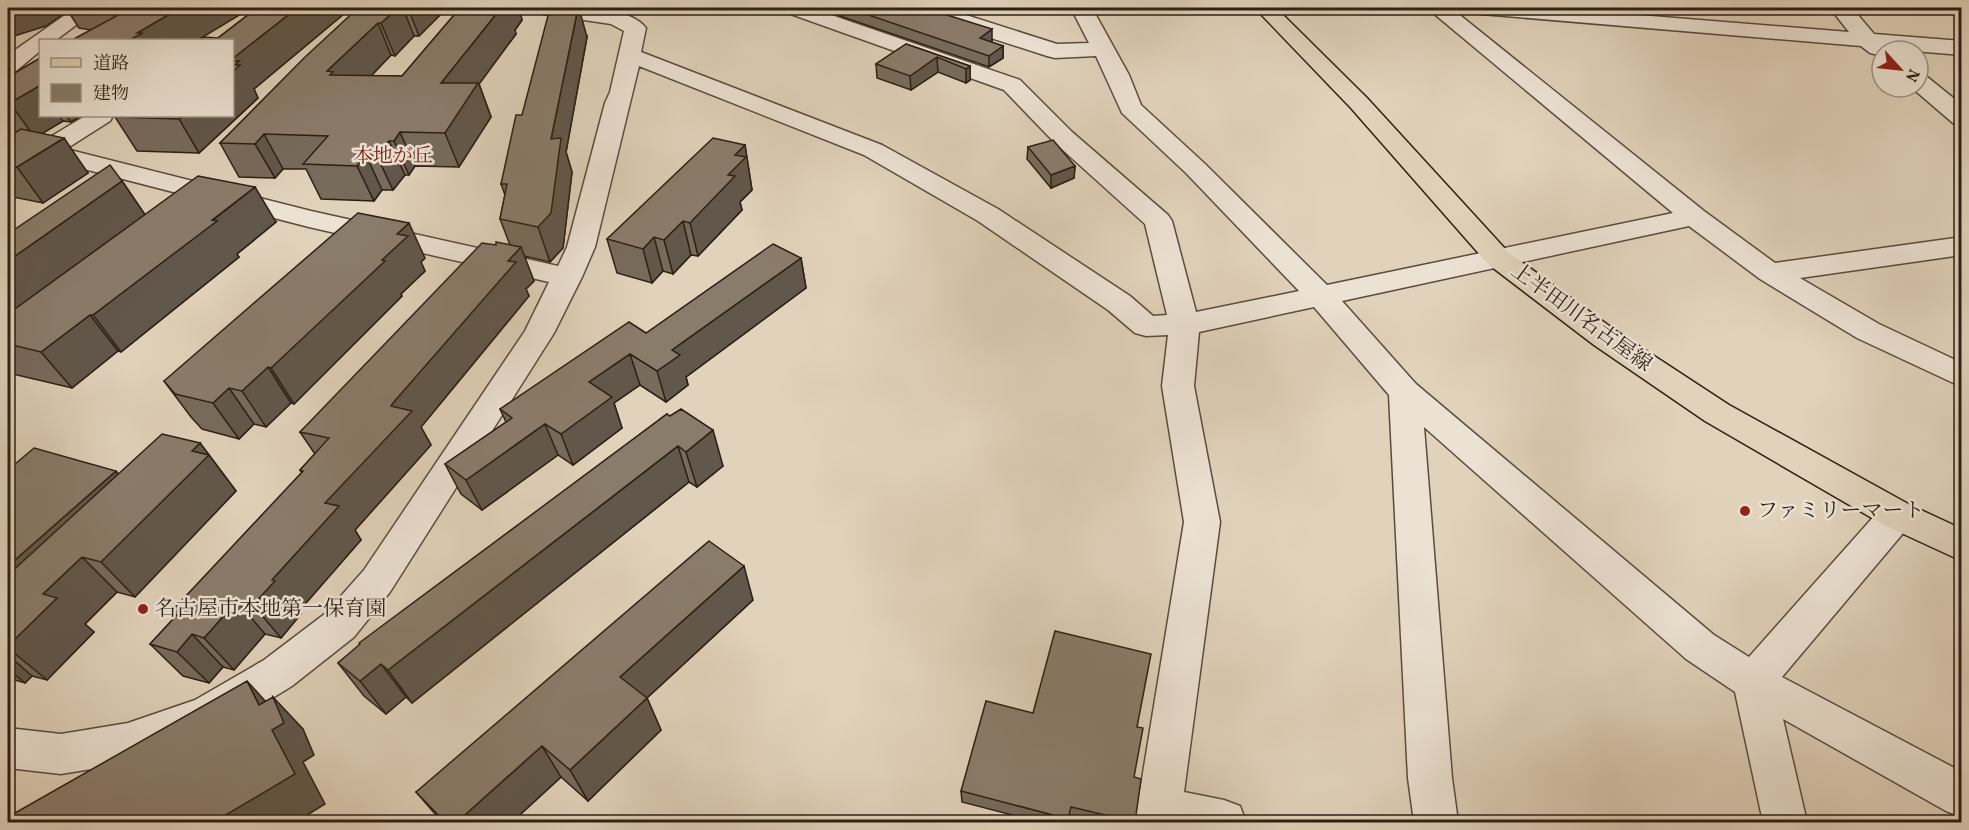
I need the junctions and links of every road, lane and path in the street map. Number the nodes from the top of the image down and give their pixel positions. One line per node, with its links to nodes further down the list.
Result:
1 (88, 8): 11 (street)
2 (543, 8): 18 (street)
3 (792, 8): 20 (street)
4 (934, 8): 20 (street)
5 (1082, 8): 17 (street)
6 (1265, 8): 29 (main road, 上半田川名古屋線)
7 (1283, 8): 29 (main road, 上半田川名古屋線)
8 (1439, 8): 27 (street)
9 (1481, 8): 14 (street)
10 (1842, 8): 12 (street)
11 (44, 39)
12 (1870, 40)
13 (39, 43): 19 (street)
14 (1870, 46)
15 (1930, 47): 16 (street)
16 (1962, 48)
17 (1103, 49): 20 (street); 32 (street)
18 (630, 56): 31 (street); 33 (street)
19 (8, 66)
20 (1033, 68): 33 (street)
21 (1930, 91): 23 (street)
22 (98, 117): 25 (street)
23 (1962, 118)
24 (8, 139): 25 (street)
25 (45, 151): 26 (street); 31 (street)
26 (8, 174)
27 (1694, 217): 29 (street); 30 (street)
28 (1962, 246): 30 (street)
29 (1511, 255): 32 (street); 36 (main road, 上半田川名古屋線); 37 (main road, 上半田川名古屋線)
30 (1770, 273): 34 (street)
31 (568, 277): 40 (street)
32 (1321, 296): 33 (street); 35 (street)
33 (1184, 325): 42 (street)
34 (1962, 376)
35 (1405, 392): 39 (street); 44 (street)
36 (1897, 515): 38 (main road, 上半田川名古屋線); 39 (street)
37 (1962, 524)
38 (1962, 546)
39 (1753, 682): 41 (street); 45 (street)
40 (8, 748)
41 (1962, 796)
42 (1158, 815): 43 (street)
43 (1224, 822)
44 (1436, 822)
45 (1785, 822)

